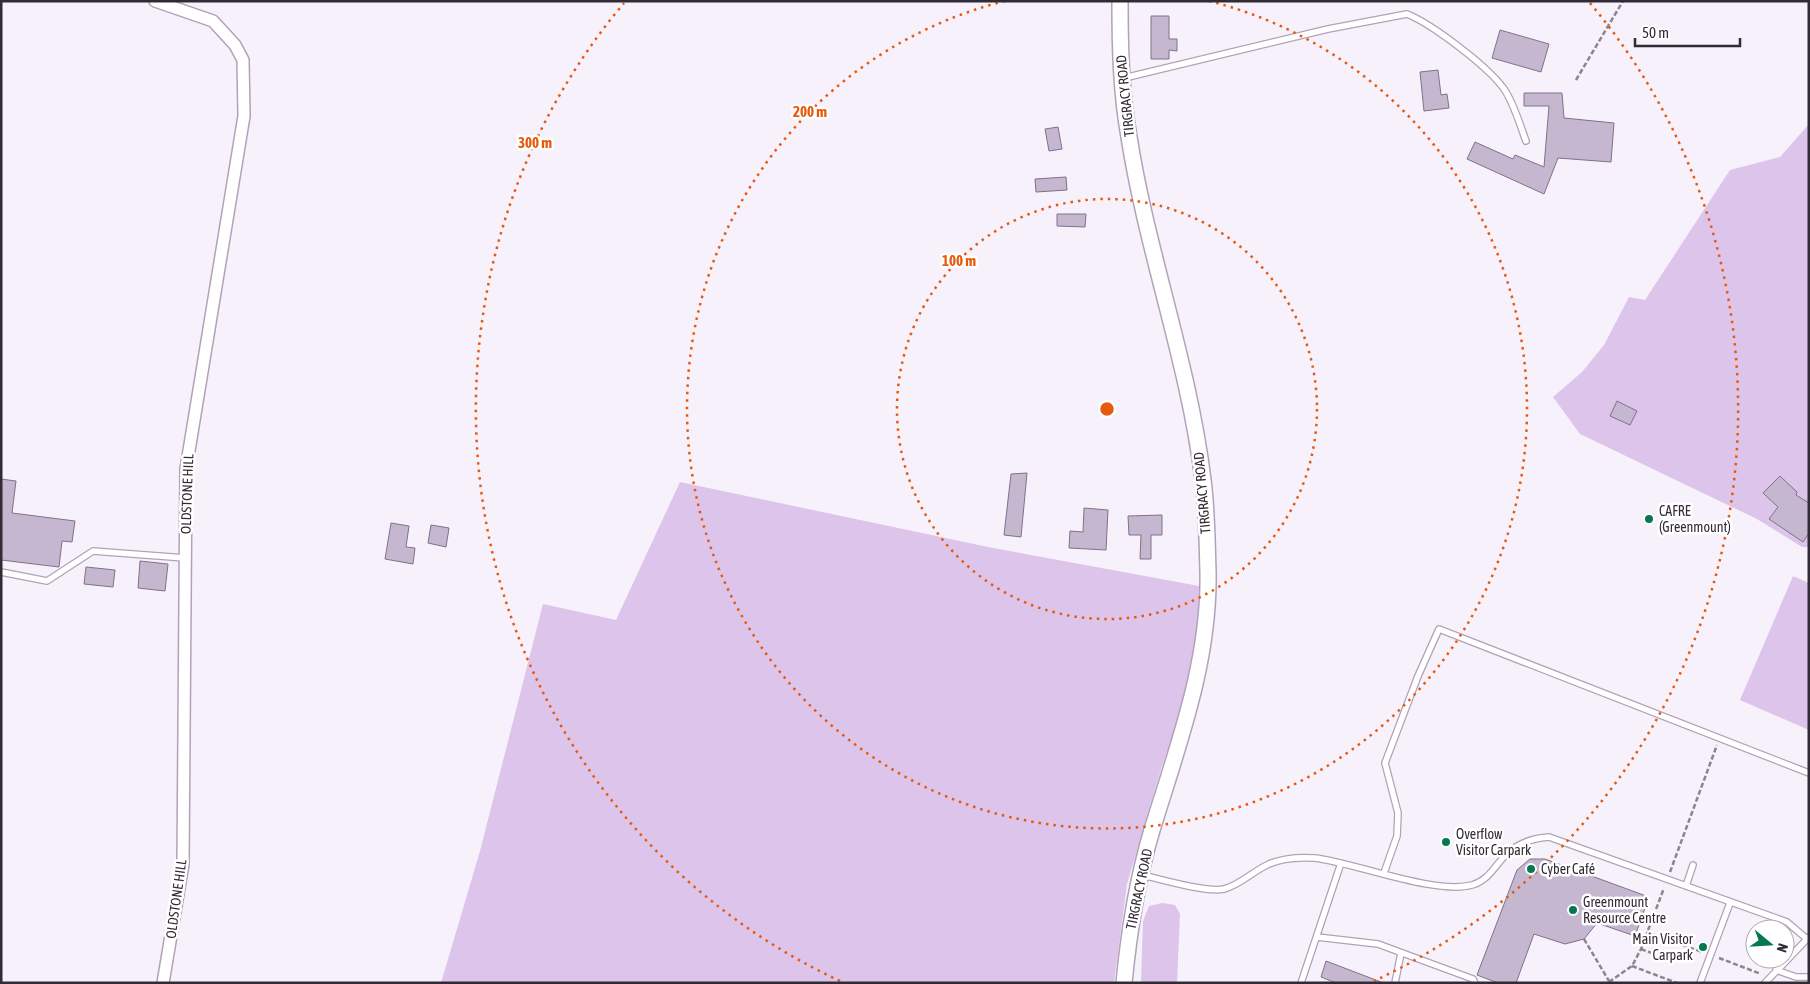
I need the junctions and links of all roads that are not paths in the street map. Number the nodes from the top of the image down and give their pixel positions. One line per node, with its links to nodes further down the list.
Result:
1 (155, 1): 5 (street, OLDSTONE HILL)
2 (1120, 1): 3 (street, TIRGRACY ROAD)
3 (1122, 79): 4 (lane); 11 (street, TIRGRACY ROAD)
4 (1526, 142)
5 (185, 558): 6 (lane); 19 (street, OLDSTONE HILL)
6 (1, 572)
7 (1809, 773): 10 (lane)
8 (1341, 863): 10 (lane); 11 (lane); 14 (lane)
9 (1693, 865): 12 (lane)
10 (1384, 873): 12 (lane)
11 (1140, 875): 20 (street, TIRGRACY ROAD)
12 (1686, 886): 13 (lane)
13 (1730, 903): 15 (lane); 24 (lane)
14 (1317, 936): 16 (lane); 21 (lane)
15 (1808, 938): 17 (lane)
16 (1401, 953): 22 (lane); 23 (lane)
17 (1776, 970): 18 (lane); 25 (lane)
18 (1809, 977)
19 (163, 983)
20 (1124, 983)
21 (1301, 983)
22 (1395, 983)
23 (1475, 983)
24 (1700, 983)
25 (1765, 983)

